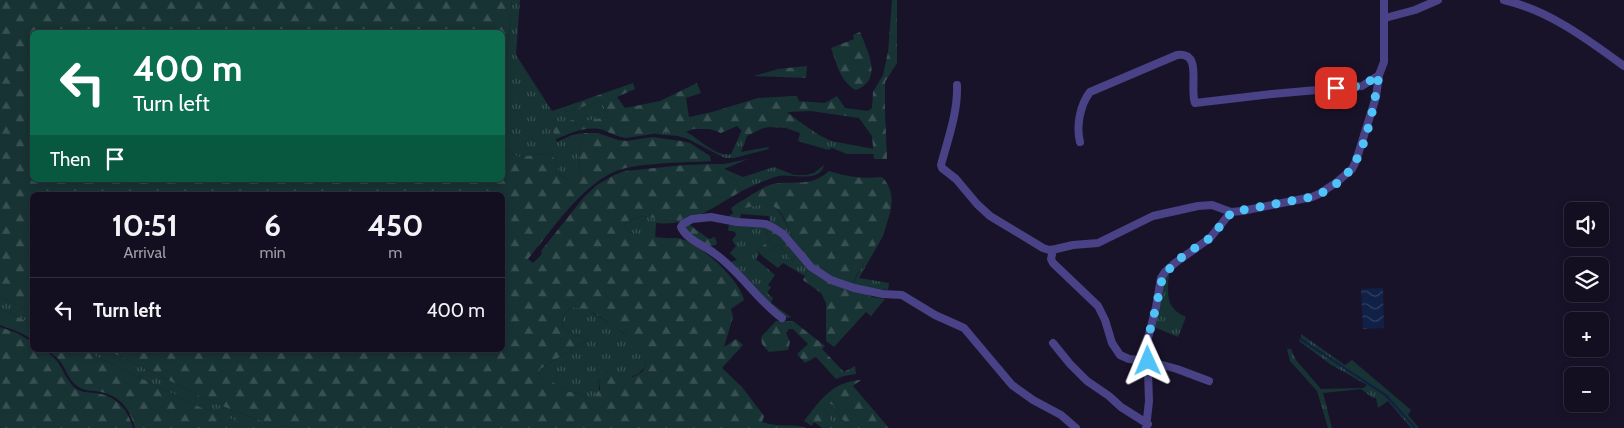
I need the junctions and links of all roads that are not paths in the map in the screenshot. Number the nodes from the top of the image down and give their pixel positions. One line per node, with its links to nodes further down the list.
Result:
1 (1384, 0): 4 (street)
2 (1438, 0): 4 (street)
3 (1504, 0): 5 (street)
4 (1385, 18): 6 (street)
5 (1624, 66)
6 (1379, 75): 8 (street); 9 (street)
7 (957, 85): 10 (street)
8 (1080, 142)
9 (1232, 212): 10 (street); 13 (street)
10 (1052, 250): 13 (street)
11 (782, 318): 16 (street)
12 (1053, 343): 15 (street)
13 (1148, 361): 14 (street); 15 (street)
14 (1209, 381)
15 (1147, 426)
16 (1076, 428)

